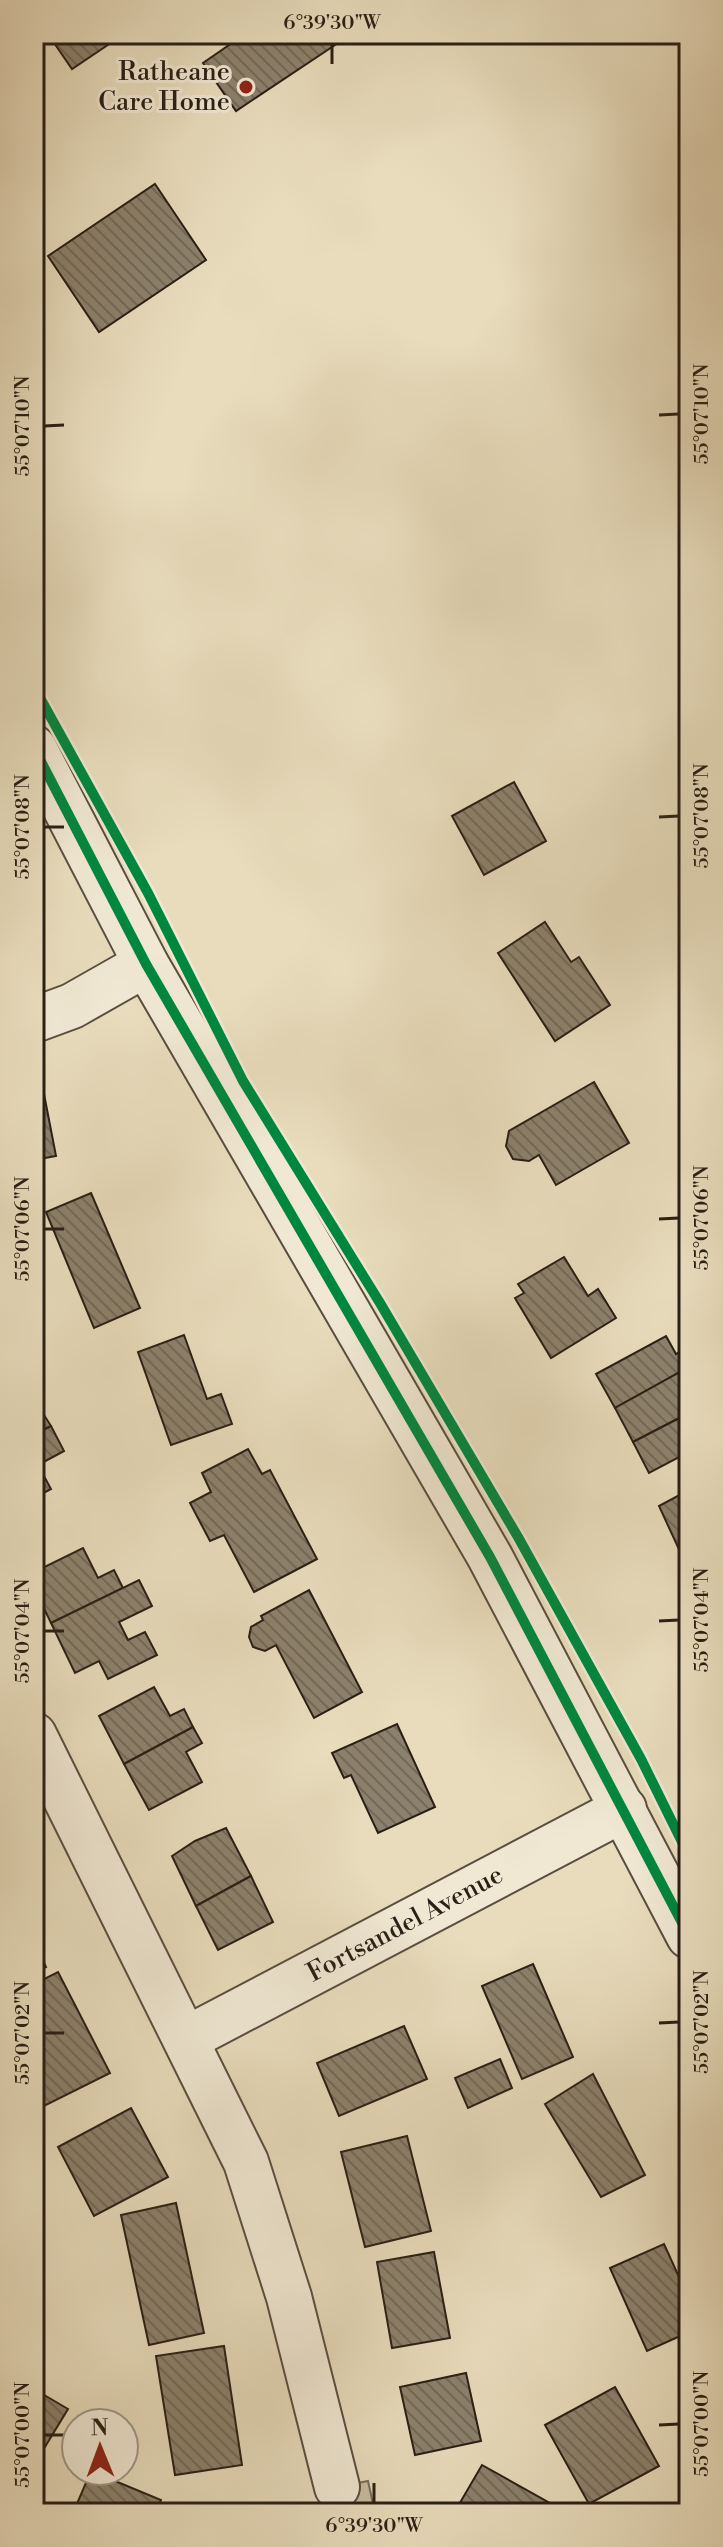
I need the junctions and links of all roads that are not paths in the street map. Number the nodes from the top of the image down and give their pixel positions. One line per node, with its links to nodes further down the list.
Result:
1 (34, 748): 2 (street)
2 (146, 964): 3 (street); 5 (street)
3 (34, 1020)
4 (34, 1735): 7 (street)
5 (624, 1809): 6 (street); 7 (street, Fortsandel Avenue)
6 (689, 1936)
7 (186, 2039): 8 (street)
8 (337, 2487)

